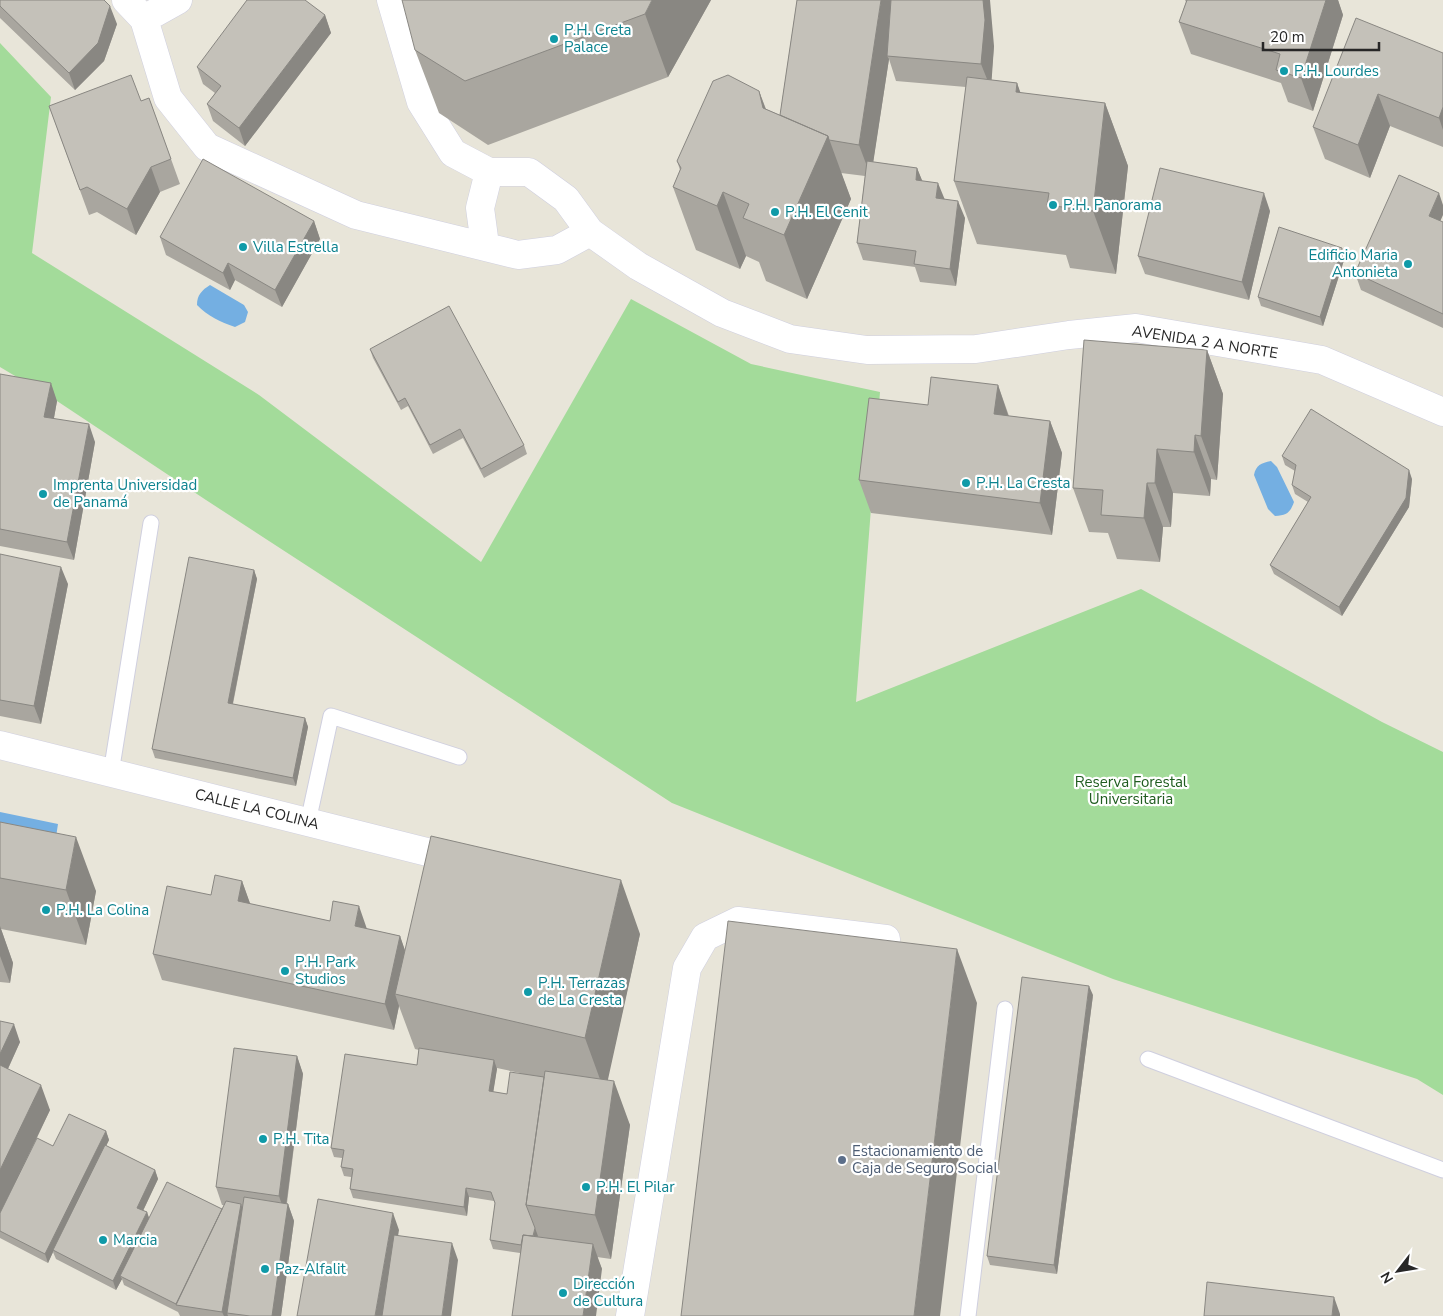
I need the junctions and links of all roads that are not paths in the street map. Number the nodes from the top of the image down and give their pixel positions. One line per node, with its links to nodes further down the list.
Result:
1 (178, 0): 3 (street)
2 (391, 0): 4 (street)
3 (135, 9): 6 (street)
4 (489, 172): 5 (street, AVENIDA 2 A NORTE); 6 (street)
5 (590, 232): 6 (street); 7 (street, AVENIDA 2 A NORTE)
6 (485, 246)
7 (1443, 412)
8 (151, 523): 11 (lane)
9 (0, 746): 11 (street, CALLE LA COLINA)
10 (458, 758): 12 (lane)
11 (111, 773): 12 (street, CALLE LA COLINA)
12 (308, 822): 13 (street, CALLE LA COLINA)
13 (485, 866)
14 (886, 939): 18 (street)
15 (1005, 1009): 19 (lane)
16 (1148, 1059): 17 (lane)
17 (1443, 1170)
18 (630, 1316)
19 (968, 1316)

